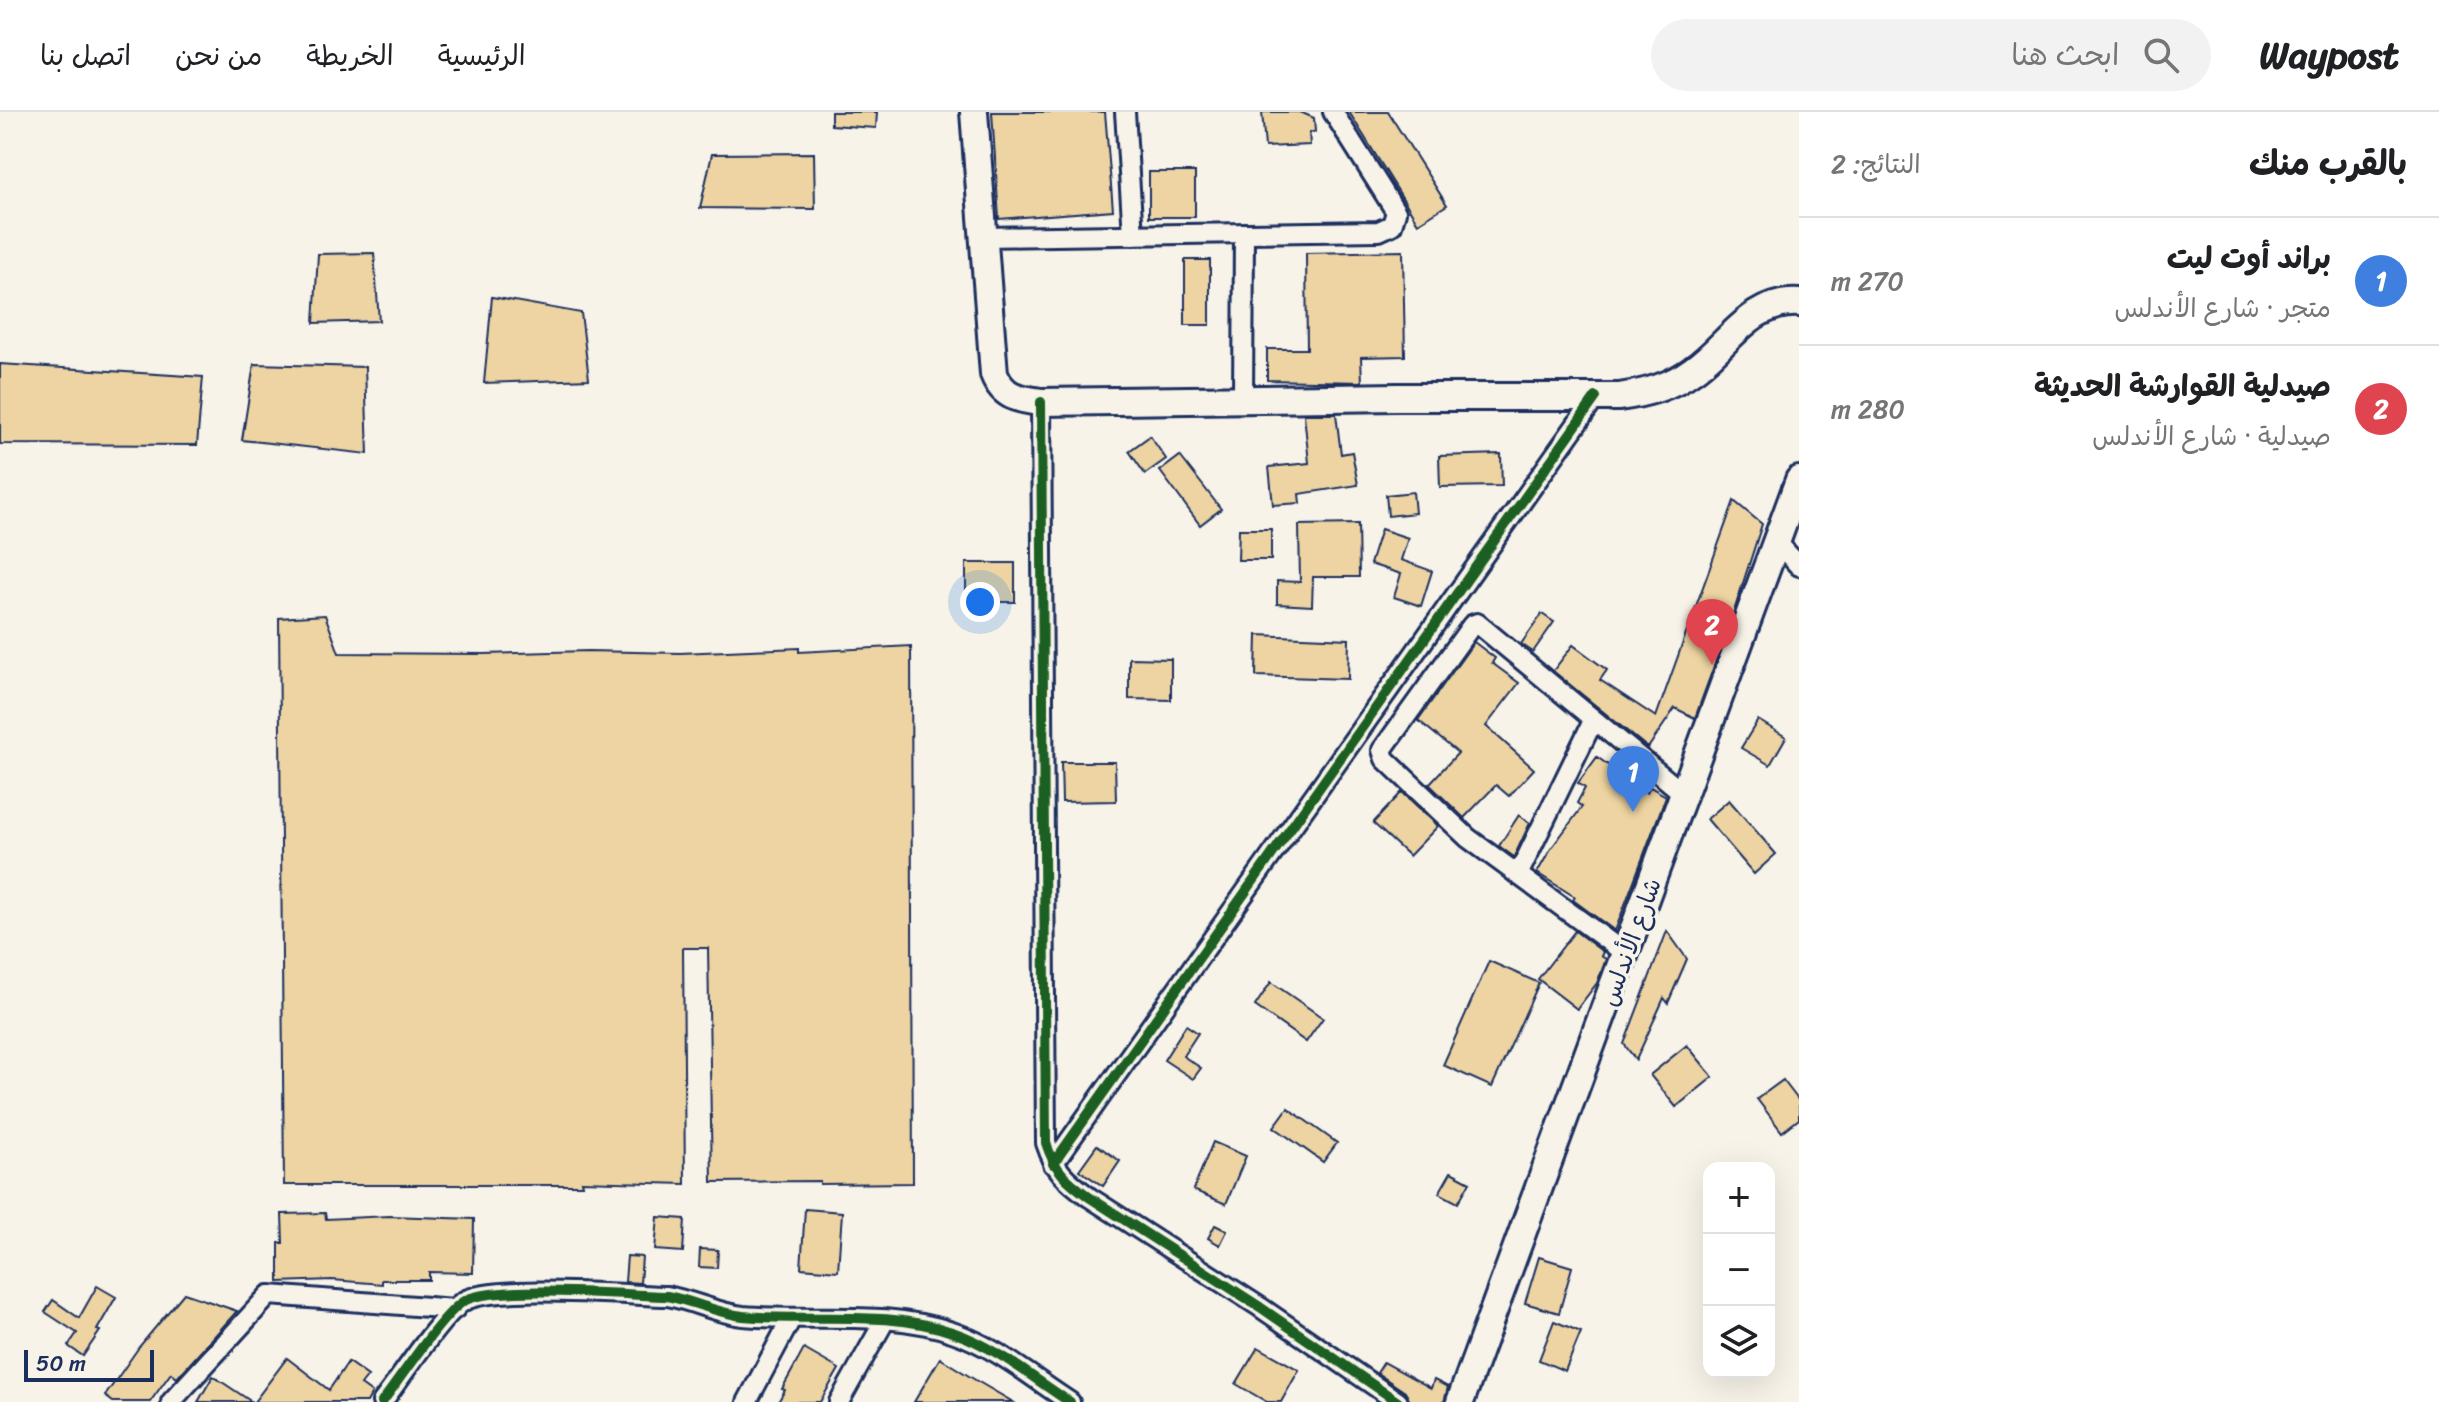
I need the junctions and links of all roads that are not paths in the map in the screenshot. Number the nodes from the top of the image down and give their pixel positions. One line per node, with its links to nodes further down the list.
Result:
1 (974, 112): 6 (main road)
2 (1125, 112): 5 (street)
3 (1333, 112): 4 (street)
4 (1244, 233): 5 (street); 9 (street)
5 (1133, 235): 6 (street)
6 (984, 237): 10 (main road)
7 (1799, 303): 8 (main road)
8 (1596, 397): 9 (main road); 18 (street)
9 (1243, 400): 10 (main road)
10 (1041, 402): 18 (street)
11 (1799, 480): 12 (main road, شارع الأندلس)
12 (1777, 542): 13 (street); 15 (main road, شارع الأندلس)
13 (1799, 566)
14 (1593, 721): 15 (street); 16 (street); 16 (street)
15 (1684, 794): 17 (main road, شارع الأندلس)
16 (1518, 875): 17 (street)
17 (1626, 954): 28 (main road, شارع الأندلس)
18 (1053, 1164): 27 (street)
19 (455, 1309): 20 (street); 22 (street); 23 (street)
20 (791, 1319): 21 (street); 24 (street)
21 (885, 1320): 25 (street); 26 (street)
22 (171, 1402)
23 (382, 1402)
24 (747, 1402)
25 (839, 1402)
26 (1070, 1402)
27 (1398, 1402)
28 (1460, 1402)

